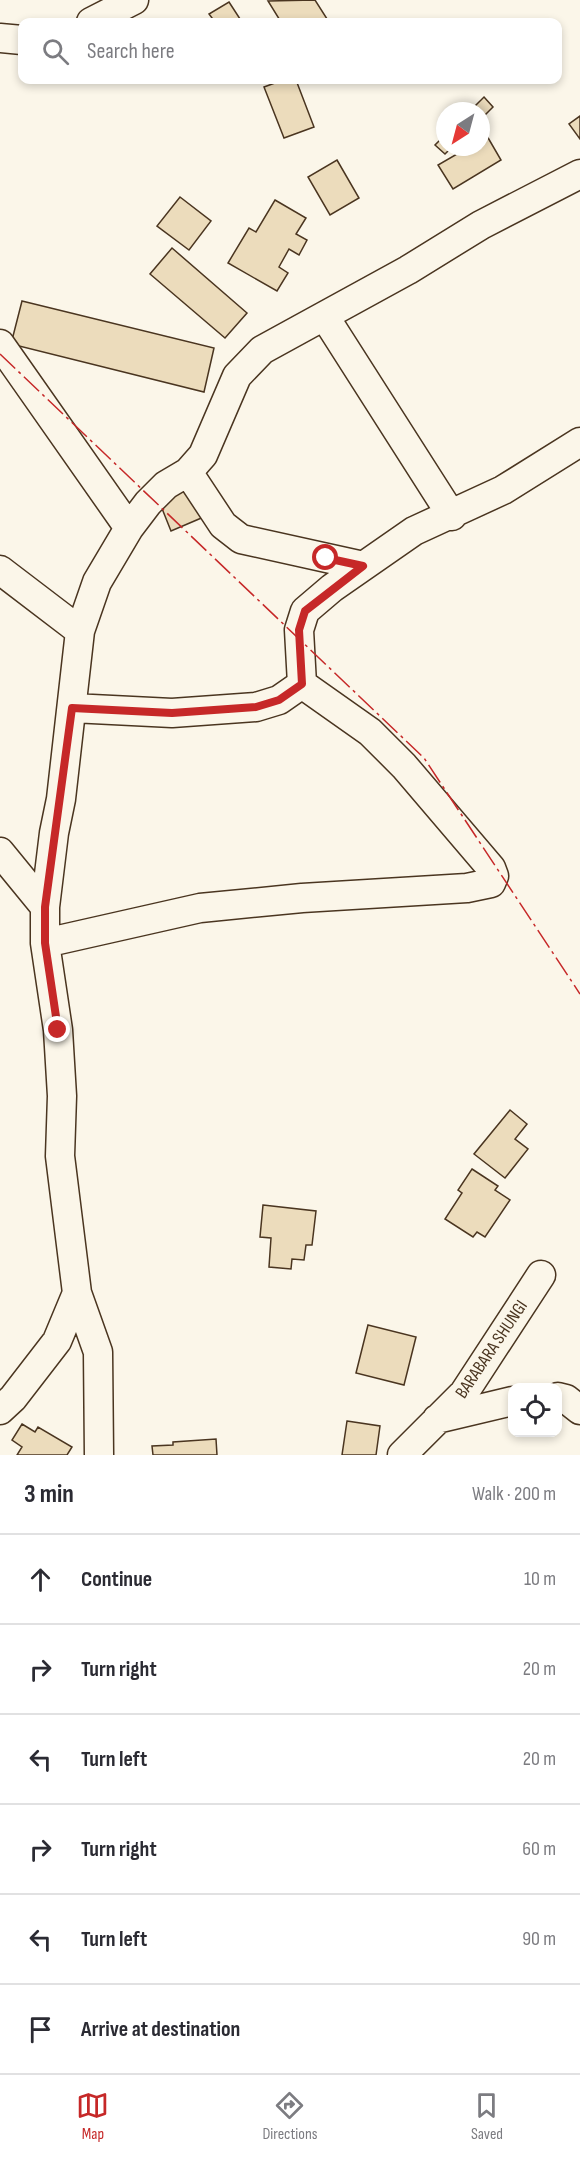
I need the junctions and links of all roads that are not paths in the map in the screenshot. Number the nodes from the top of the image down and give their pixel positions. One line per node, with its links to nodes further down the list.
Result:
1 (134, 0): 2 (street)
2 (99, 18)
3 (0, 38): 4 (street)
4 (18, 40)
5 (580, 174): 6 (street)
6 (325, 317): 9 (street); 10 (street)
7 (0, 344): 11 (street)
8 (580, 442): 10 (street)
9 (188, 472): 11 (street); 12 (street)
10 (452, 516): 12 (street)
11 (129, 528): 14 (street)
12 (363, 566): 15 (street)
13 (0, 570): 14 (street)
14 (80, 631): 16 (street)
15 (302, 684): 16 (street); 19 (street)
16 (72, 708): 18 (street)
17 (0, 852): 18 (street)
18 (45, 907): 19 (street)
19 (45, 943): 21 (street)
20 (541, 1275): 26 (street, BARABARA SHUNGI)
21 (77, 1293): 24 (street); 27 (street)
22 (562, 1398): 25 (street)
23 (508, 1402): 26 (street, BARABARA SHUNGI)
24 (0, 1410)
25 (580, 1410)
26 (437, 1419): 28 (street, BARABARA SHUNGI)
27 (99, 1455)
28 (402, 1455)

